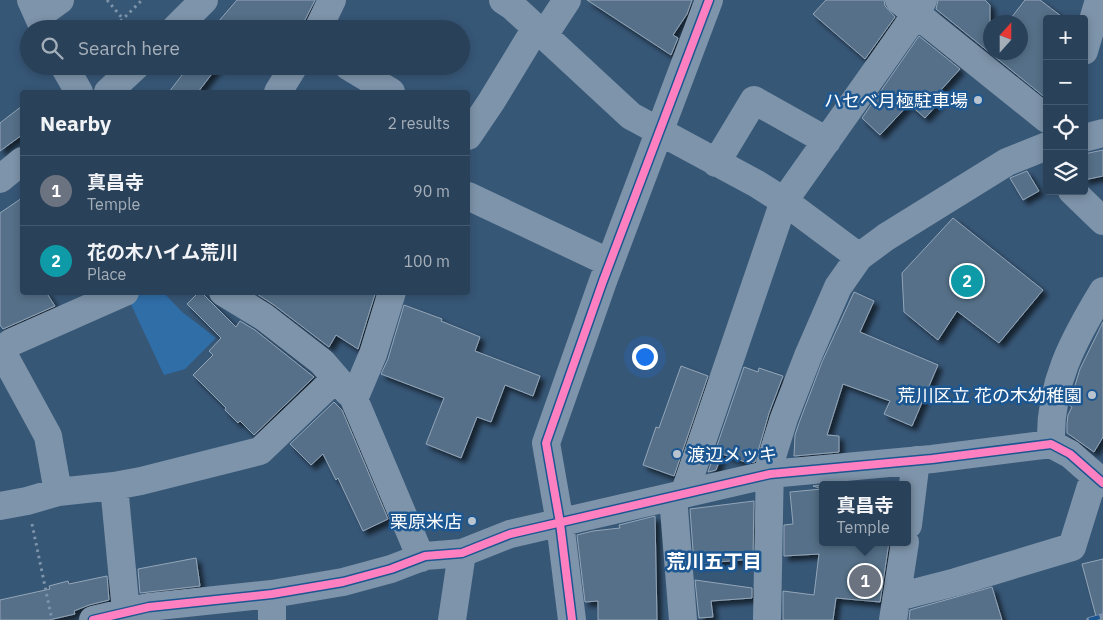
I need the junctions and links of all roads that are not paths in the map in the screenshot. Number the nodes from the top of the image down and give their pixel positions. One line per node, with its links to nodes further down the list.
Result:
1 (60, 0): 9 (street)
2 (204, 0): 10 (street)
3 (332, 0): 11 (street)
4 (503, 0): 12 (street)
5 (567, 0): 12 (street)
6 (708, 0): 23 (street)
7 (1099, 0): 13 (street)
8 (913, 5): 22 (street); 27 (street)
9 (38, 15)
10 (183, 20)
11 (322, 20)
12 (540, 31): 23 (street); 24 (street)
13 (1088, 37)
14 (69, 75): 18 (street)
15 (126, 75): 19 (street)
16 (288, 75): 20 (street)
17 (363, 75): 21 (street)
18 (78, 90)
19 (110, 90)
20 (279, 90)
21 (388, 90)
22 (1043, 116)
23 (660, 130): 30 (street); 37 (street)
24 (470, 133)
25 (1103, 133): 26 (street)
26 (1088, 137)
27 (827, 141): 30 (street); 34 (street)
28 (1043, 148): 36 (street)
29 (20, 163): 31 (street)
30 (716, 163): 34 (street)
31 (0, 178)
32 (1076, 195): 35 (street)
33 (470, 197): 37 (street)
34 (784, 201): 36 (street); 52 (street)
35 (1103, 221)
36 (859, 257): 48 (street)
37 (610, 262): 55 (street)
38 (1103, 291): 42 (street)
39 (118, 295): 43 (street)
40 (228, 295): 44 (street)
41 (391, 295): 45 (street)
42 (1094, 325): 46 (street)
43 (1, 351): 51 (street)
44 (336, 378): 45 (street); 50 (street)
45 (354, 399): 58 (street)
46 (1051, 444): 47 (street); 49 (street)
47 (916, 460): 48 (street); 53 (street)
48 (770, 474): 52 (street); 67 (street)
49 (1100, 481): 60 (street)
50 (114, 486): 51 (street); 62 (street)
51 (58, 492): 54 (street)
52 (678, 495): 55 (street); 66 (street)
53 (911, 501)
54 (0, 506)
55 (560, 522): 57 (street); 65 (street)
56 (904, 546): 60 (street)
57 (462, 553): 58 (street); 64 (street)
58 (421, 558): 59 (street)
59 (272, 607): 61 (street)
60 (896, 608)
61 (215, 610): 62 (street)
62 (140, 613): 63 (street)
63 (93, 620)
64 (452, 620)
65 (572, 620)
66 (683, 620)
67 (767, 620)

